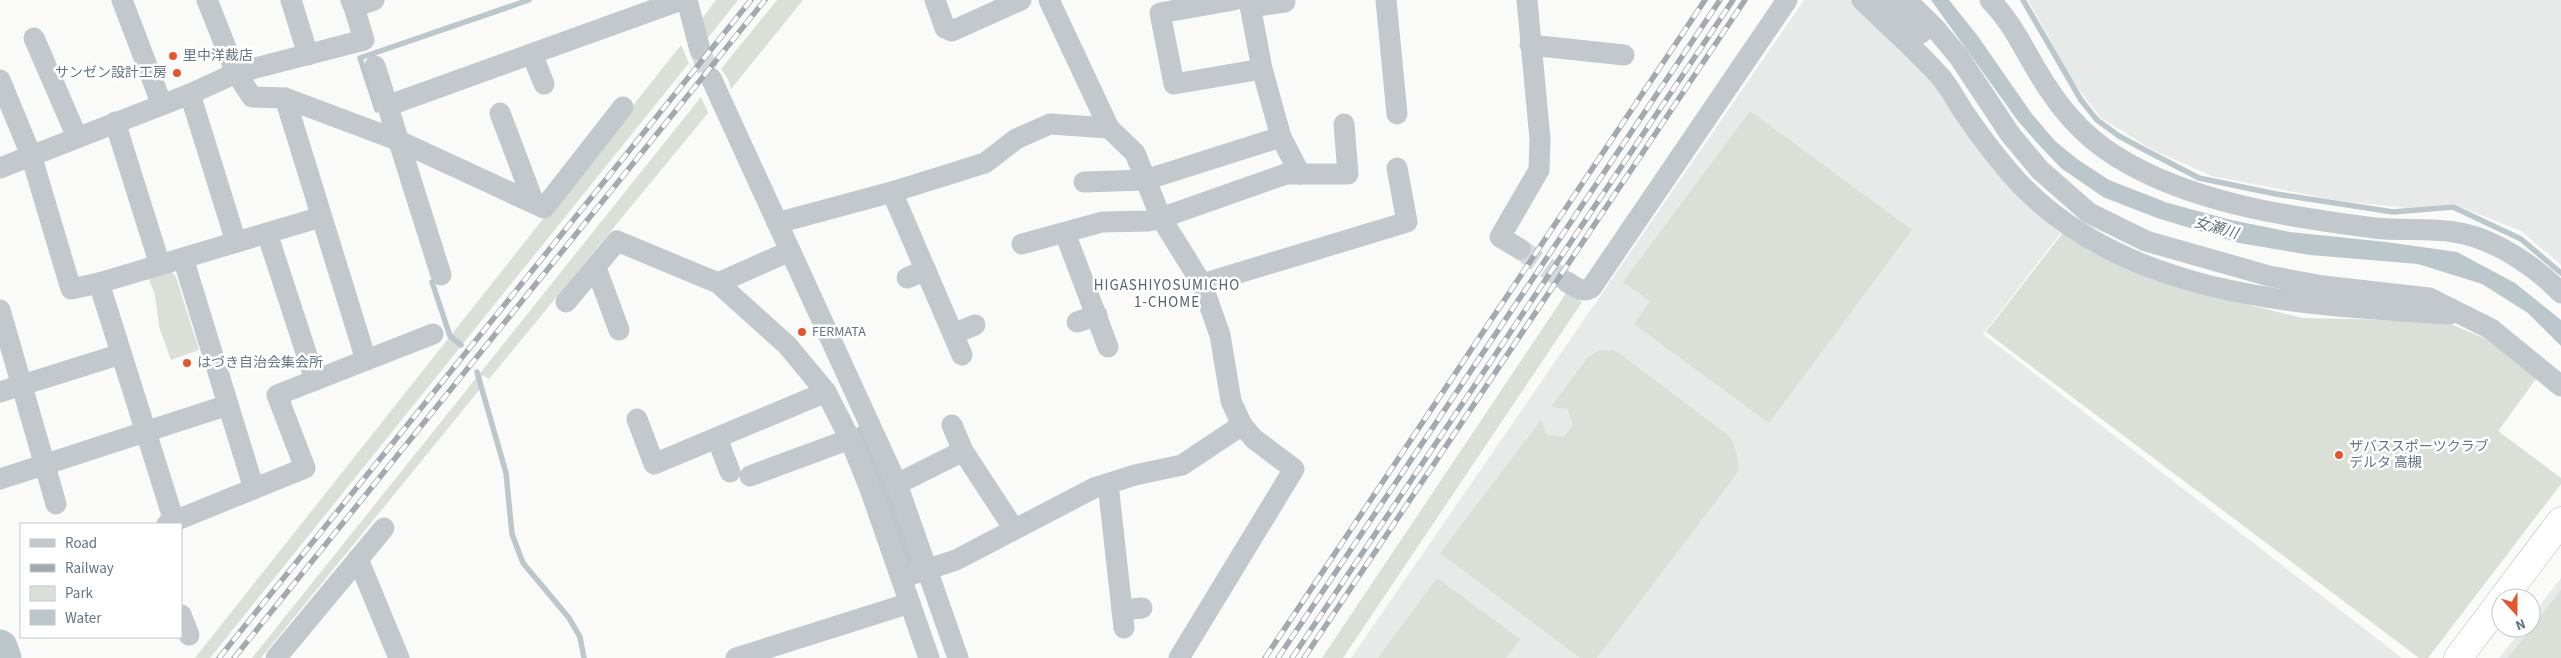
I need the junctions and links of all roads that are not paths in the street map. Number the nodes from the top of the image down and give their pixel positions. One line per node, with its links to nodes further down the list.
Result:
1 (122, 0): 35 (street)
2 (207, 0): 29 (street)
3 (291, 0): 24 (street)
4 (374, 0): 19 (street)
5 (681, 0): 23 (street)
6 (687, 0): 22 (street)
7 (935, 0): 8 (street)
8 (1021, 0)
9 (1049, 0): 42 (street)
10 (1386, 0): 39 (street)
11 (1527, 0): 21 (street)
12 (1787, 0): 67 (street)
13 (1862, 0): 74 (street)
14 (1883, 0): 26 (street)
15 (1906, 0): 26 (street)
16 (1990, 0): 71 (street)
17 (1235, 2): 18 (street); 28 (street); 28 (street)
18 (1286, 2)
19 (353, 3): 24 (street)
20 (34, 38): 43 (street)
21 (1530, 45): 25 (street); 61 (street)
22 (700, 50)
23 (532, 54): 32 (street); 36 (street)
24 (308, 55): 29 (street)
25 (1624, 56)
26 (1959, 57): 74 (street)
27 (375, 66): 36 (street)
28 (1262, 69): 44 (street)
29 (236, 73): 33 (street); 34 (street)
30 (711, 78): 56 (street)
31 (0, 80): 46 (street)
32 (544, 84)
33 (190, 94): 35 (street); 59 (street)
34 (285, 98): 45 (street); 54 (street)
35 (162, 105): 40 (street)
36 (387, 106): 45 (street)
37 (623, 107): 53 (street)
38 (500, 113): 53 (street)
39 (1397, 114)
40 (115, 122): 43 (street); 64 (street)
41 (1344, 124): 49 (street)
42 (1109, 128): 50 (street); 52 (street)
43 (77, 137): 46 (street)
44 (1281, 137): 49 (street); 50 (street)
45 (397, 140): 53 (street); 66 (street)
46 (31, 155): 47 (street); 68 (street)
47 (0, 168)
48 (1397, 168): 70 (street)
49 (1300, 174): 55 (street)
50 (1145, 180): 51 (street); 55 (street)
51 (1084, 182)
52 (892, 192): 56 (street); 78 (street)
53 (534, 203)
54 (321, 217): 57 (street); 82 (street)
55 (1161, 218): 58 (street); 70 (street)
56 (777, 223): 62 (street)
57 (267, 233): 59 (street); 83 (street)
58 (1065, 233): 60 (street); 79 (street)
59 (236, 242): 63 (street)
60 (1022, 244)
61 (1520, 249)
62 (790, 251): 69 (street); 87 (street)
63 (183, 258): 64 (street); 88 (street)
64 (160, 265): 68 (street)
65 (596, 268): 69 (street); 72 (street); 76 (street)
66 (441, 274)
67 (1567, 282)
68 (99, 283): 80 (street)
69 (718, 284): 87 (street)
70 (1202, 284): 91 (street)
71 (2561, 293)
72 (566, 302)
73 (0, 310): 84 (street)
74 (2463, 314): 85 (street)
75 (975, 325): 78 (street)
76 (620, 330)
77 (434, 334): 82 (street)
78 (953, 334): 81 (street)
79 (1108, 347)
80 (121, 354): 84 (street); 92 (street)
81 (962, 355)
82 (366, 360): 83 (street)
83 (315, 380): 100 (street)
84 (23, 385): 86 (street); 96 (street)
85 (2561, 386)
86 (0, 392)
87 (844, 401): 93 (street); 94 (street); 98 (street)
88 (228, 406): 92 (street); 100 (street)
89 (637, 419): 93 (street)
90 (952, 425): 95 (street)
91 (1242, 425): 99 (street); 120 (street)
92 (146, 432): 96 (street); 103 (street)
93 (717, 438): 94 (street)
94 (850, 438): 109 (street)
95 (963, 450): 98 (street); 105 (street)
96 (45, 465): 97 (street); 101 (street)
97 (0, 479)
98 (897, 484): 107 (street)
99 (1108, 484): 105 (street); 111 (street)
100 (254, 489): 103 (street)
101 (56, 504)
102 (2561, 521): 108 (highway)
103 (170, 523)
104 (384, 528): 106 (street)
105 (1014, 529): 107 (street)
106 (358, 559): 115 (street); 116 (street)
107 (929, 578): 109 (street); 119 (street)
108 (2510, 588)
109 (906, 592): 114 (street); 118 (street)
110 (2491, 614): 121 (highway)
111 (1129, 615)
112 (182, 618): 113 (street)
113 (189, 635)
114 (766, 654): 117 (street)
115 (276, 658)
116 (399, 658)
117 (736, 658)
118 (929, 658)
119 (958, 658)
120 (1178, 658)
121 (2458, 658)

